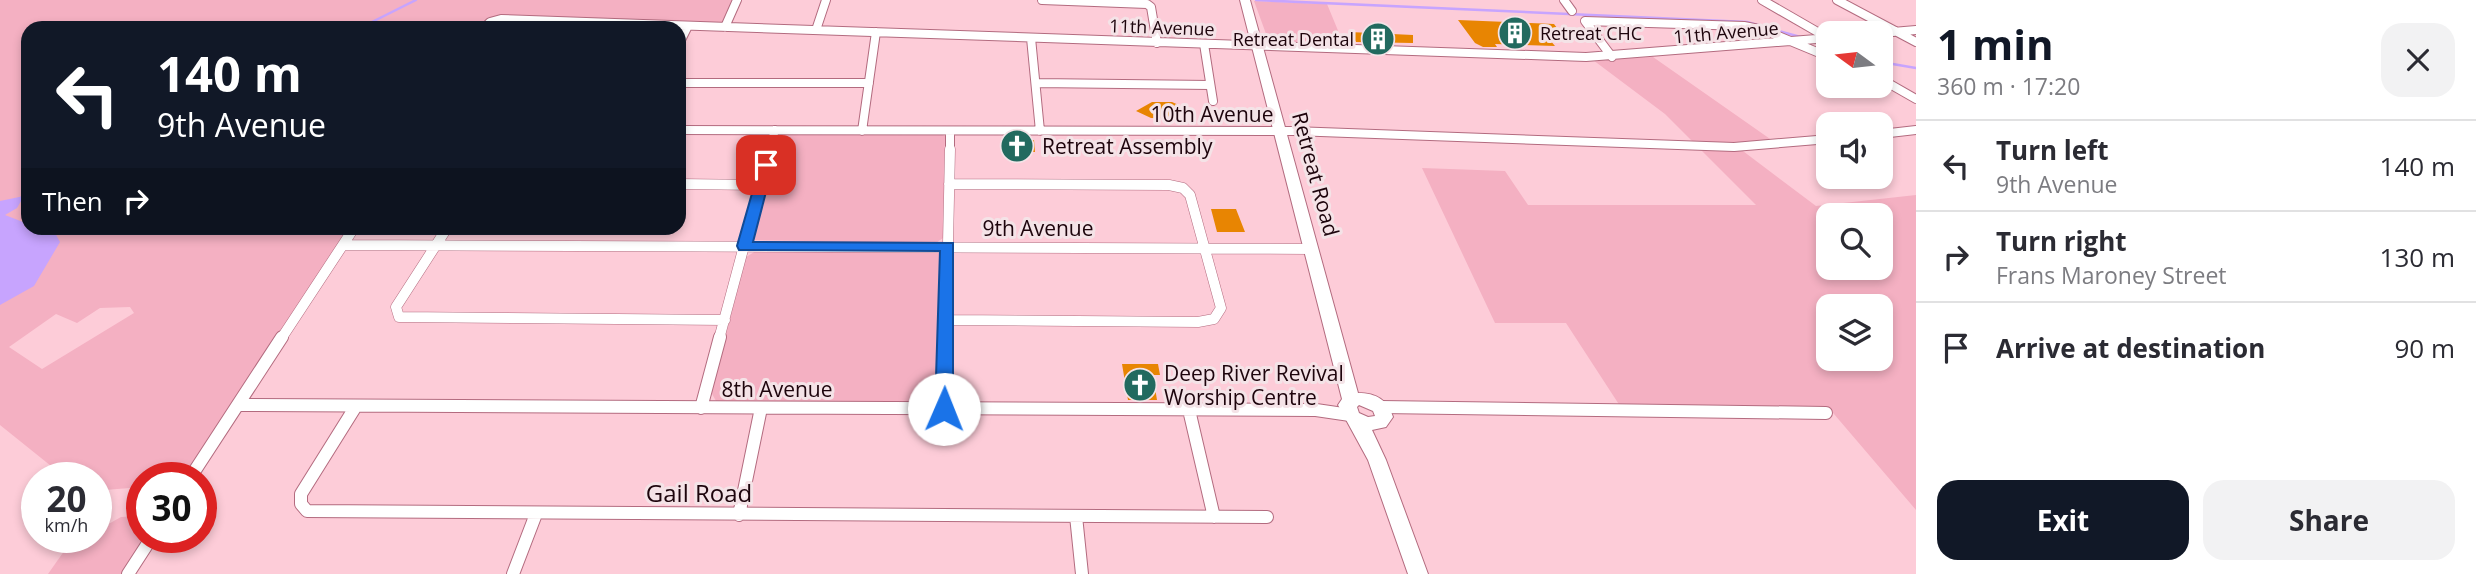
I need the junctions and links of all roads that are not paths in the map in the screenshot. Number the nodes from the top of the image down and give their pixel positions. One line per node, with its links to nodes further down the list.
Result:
1 (737, 0): 12 (street)
2 (826, 0): 14 (street)
3 (1042, 0): 24 (street)
4 (1564, 0): 8 (street)
5 (1762, 0): 16 (street)
6 (1837, 0): 18 (street)
7 (1246, 1): 26 (main road, Retreat Road)
8 (1572, 10)
9 (492, 21): 10 (street, 11th Avenue)
10 (510, 21)
11 (688, 26): 12 (street, 11th Avenue); 13 (street)
12 (725, 27): 14 (street, 11th Avenue)
13 (686, 30)
14 (816, 30): 19 (street, 11th Avenue)
15 (1916, 30): 18 (street)
16 (1816, 31)
17 (1894, 32): 18 (street)
18 (1897, 32): 23 (street)
19 (876, 33): 20 (street, 11th Avenue); 30 (street)
20 (1031, 38): 24 (street, 11th Avenue); 31 (street)
21 (1816, 39): 22 (street, 11th Avenue)
22 (1794, 41): 27 (street); 28 (street, 11th Avenue); 28 (street)
23 (1916, 42)
24 (1157, 43): 25 (street, 11th Avenue)
25 (1204, 44): 26 (street, 11th Avenue); 32 (street)
26 (1257, 46): 28 (street, 11th Avenue); 42 (main road, Retreat Road)
27 (1816, 51)
28 (1612, 57)
29 (686, 83): 30 (street)
30 (869, 83): 39 (street)
31 (1035, 83): 32 (street); 41 (street)
32 (1210, 85): 35 (street)
33 (1894, 86): 34 (street)
34 (1916, 99)
35 (1213, 102)
36 (686, 130): 37 (street, 10th Avenue)
37 (775, 130): 39 (street, 10th Avenue); 47 (street)
38 (1916, 130): 43 (street)
39 (862, 131): 40 (street, 10th Avenue)
40 (950, 131): 41 (street, 10th Avenue); 46 (street)
41 (1040, 131): 42 (street, 10th Avenue)
42 (1281, 132): 44 (street, 10th Avenue); 55 (main road, Retreat Road)
43 (1893, 133)
44 (1816, 140)
45 (686, 184): 47 (street)
46 (949, 184): 53 (street); 54 (street)
47 (761, 185): 52 (street)
48 (349, 235): 50 (street)
49 (443, 235): 51 (street)
50 (343, 245): 51 (street, 9th Avenue); 58 (street)
51 (437, 245): 52 (street, 9th Avenue); 56 (street)
52 (745, 246): 53 (street, 9th Avenue); 56 (street)
53 (948, 247): 54 (street, 9th Avenue); 57 (street)
54 (1205, 248): 55 (street, 9th Avenue); 57 (street)
55 (1312, 249): 64 (main road, Retreat Road)
56 (725, 320): 60 (street)
57 (946, 320): 62 (street)
58 (237, 405): 59 (street, 8th Avenue); 66 (street)
59 (356, 406): 60 (street, 8th Avenue); 67 (street, Gail Road)
60 (701, 408): 61 (street, 8th Avenue)
61 (761, 408): 62 (street, 8th Avenue); 68 (street)
62 (944, 409): 63 (street, 8th Avenue)
63 (1189, 410): 64 (street, 8th Avenue); 70 (street)
64 (1365, 411): 65 (street, 8th Avenue); 76 (main road)
65 (1826, 413)
66 (200, 462)
67 (536, 514): 68 (street, Gail Road); 74 (street)
68 (739, 515): 69 (street, Gail Road)
69 (1076, 516): 70 (street, Gail Road); 75 (street)
70 (1214, 517): 71 (street, Gail Road)
71 (1267, 517)
72 (142, 553): 73 (street)
73 (128, 574)
74 (513, 574)
75 (1082, 574)
76 (1418, 574)

